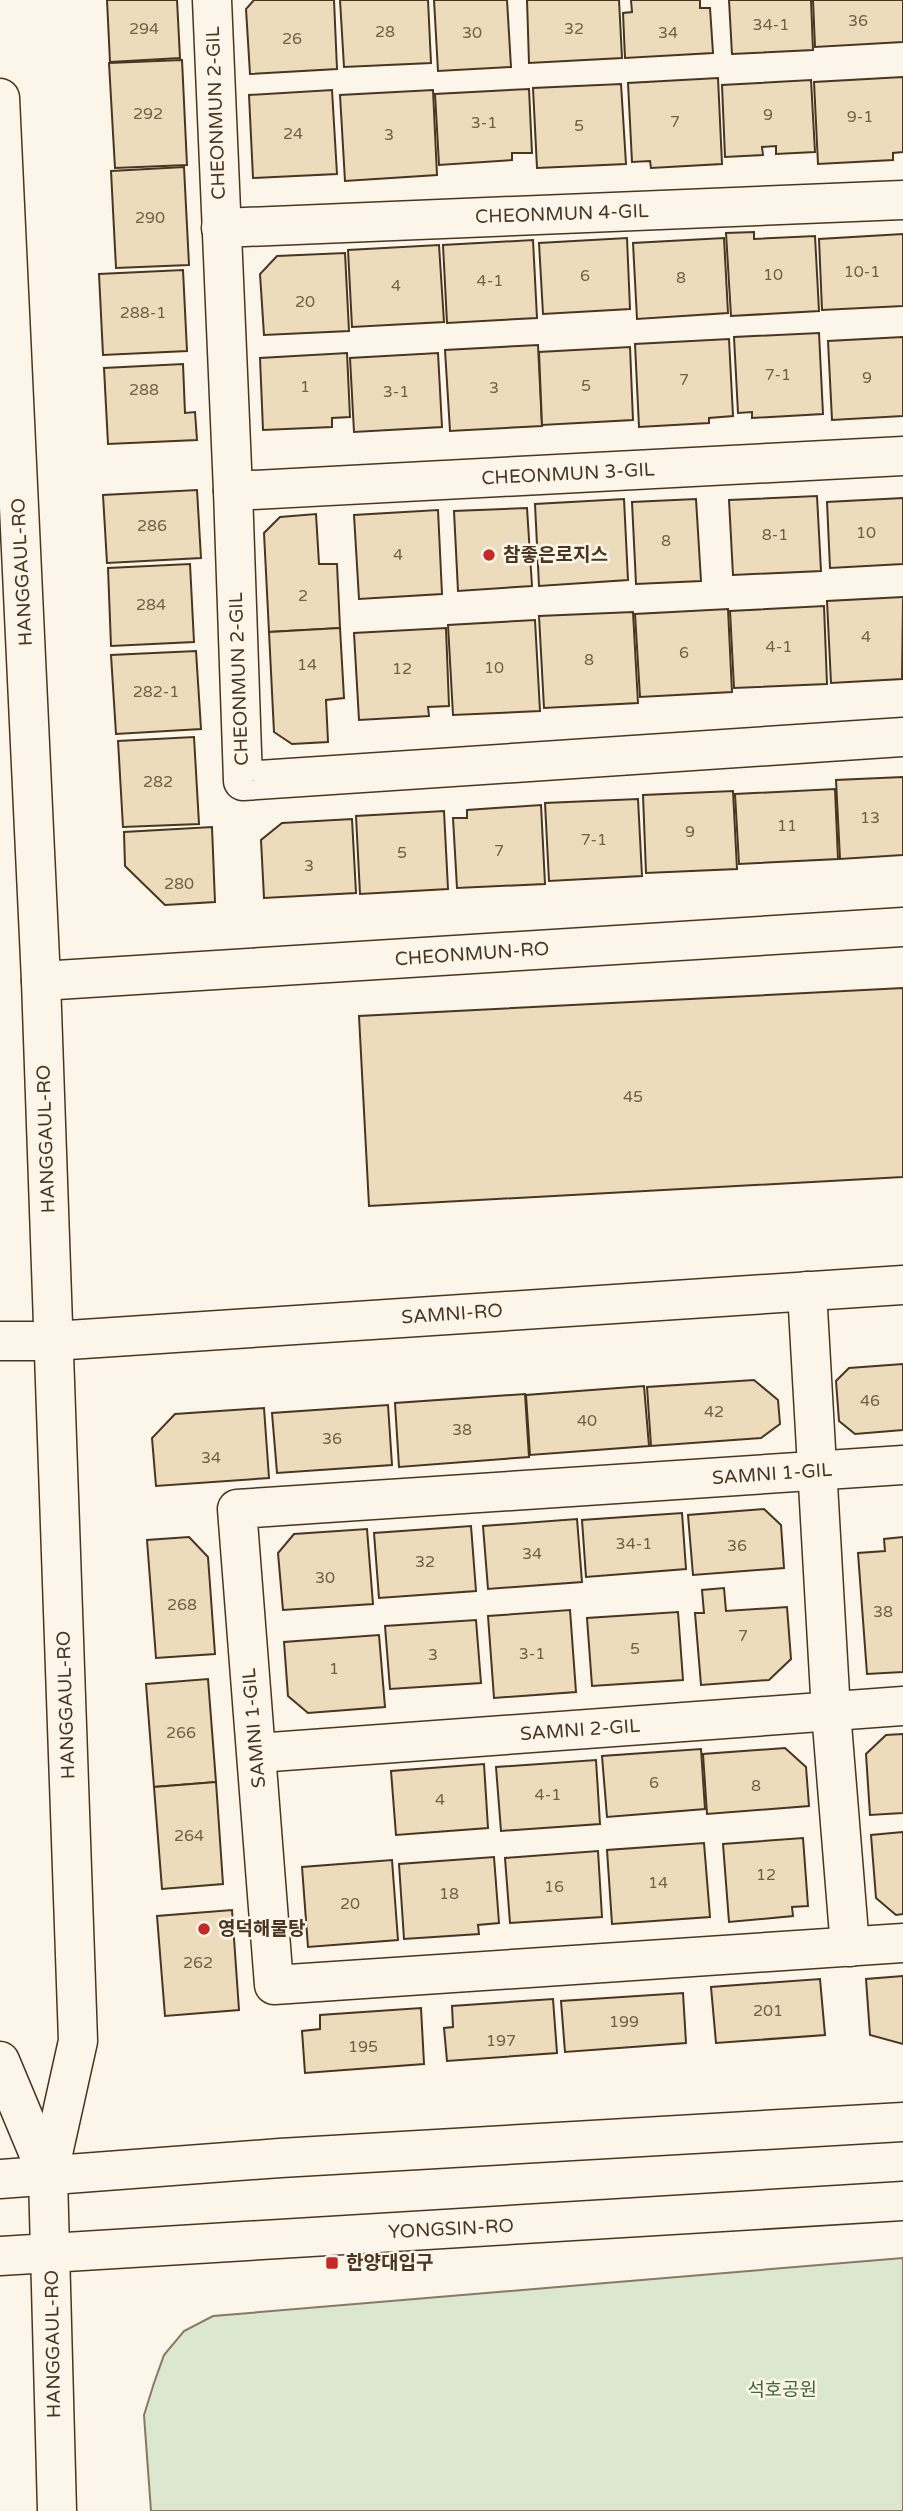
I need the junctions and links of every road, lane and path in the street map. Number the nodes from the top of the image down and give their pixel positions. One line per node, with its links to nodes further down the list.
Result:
1 (212, 0): 4 (street, CHEONMUN 2-GIL)
2 (0, 98): 9 (street, HANGGAUL-RO)
3 (903, 200): 4 (street, CHEONMUN 4-GIL)
4 (221, 228): 6 (street, CHEONMUN 2-GIL)
5 (903, 456): 6 (street, CHEONMUN 3-GIL)
6 (233, 491): 7 (street, CHEONMUN 2-GIL)
7 (903, 737)
8 (903, 927): 9 (street, CHEONMUN-RO)
9 (41, 981): 13 (street, HANGGAUL-RO)
10 (903, 1285): 11 (street, SAMNI-RO)
11 (807, 1291): 13 (street, SAMNI-RO); 15 (street)
12 (0, 1341): 13 (street, SAMNI-RO)
13 (53, 1341): 23 (street, HANGGAUL-RO)
14 (903, 1465): 15 (street, SAMNI 1-GIL)
15 (817, 1472): 17 (street); 18 (street, SAMNI 1-GIL)
16 (903, 1706): 17 (street, SAMNI 2-GIL)
17 (831, 1712): 18 (street, SAMNI 2-GIL); 20 (street)
18 (257, 1753): 20 (street, SAMNI 1-GIL)
19 (903, 1943): 20 (street, SAMNI 1-GIL)
20 (850, 1947)
21 (0, 2061): 23 (street, HANGGAUL-RO)
22 (903, 2122): 23 (street)
23 (48, 2176): 24 (street); 26 (street, HANGGAUL-RO)
24 (0, 2179)
25 (903, 2201): 26 (street, YONGSIN-RO)
26 (51, 2253): 27 (street, YONGSIN-RO); 28 (street, HANGGAUL-RO)
27 (0, 2256)
28 (57, 2511)

